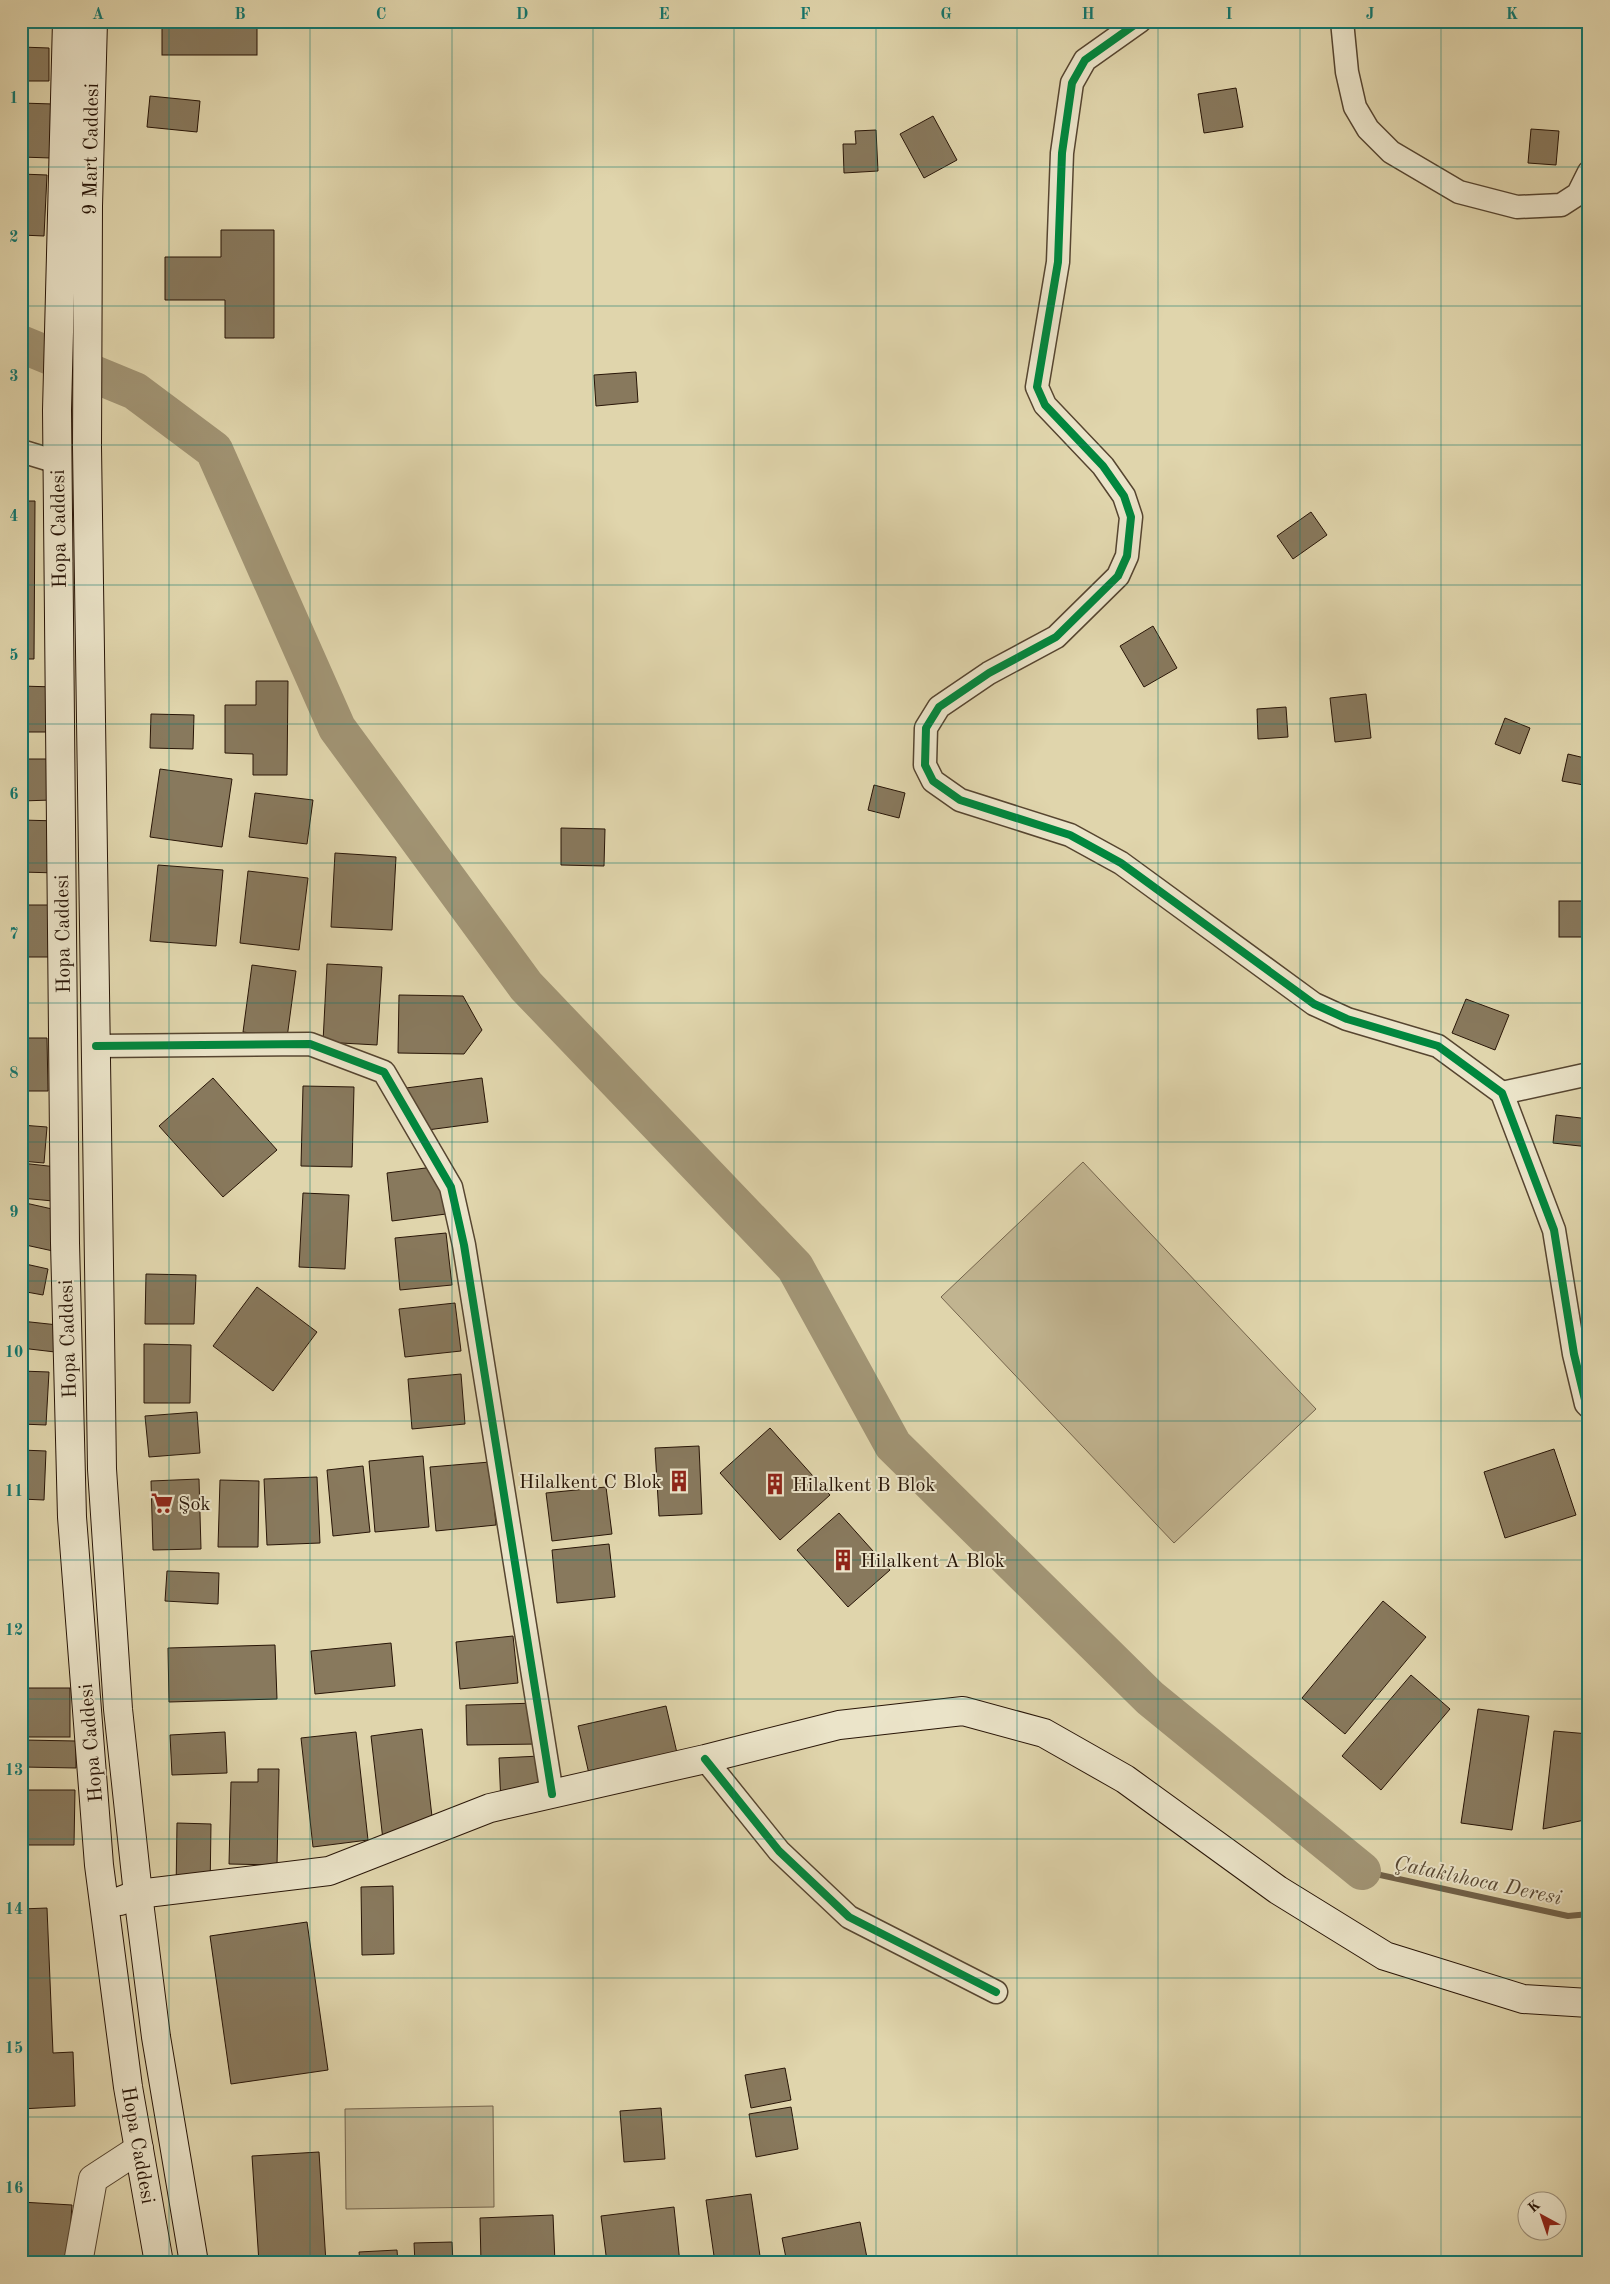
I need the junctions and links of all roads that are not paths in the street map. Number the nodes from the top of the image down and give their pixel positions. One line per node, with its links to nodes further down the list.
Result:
1 (67, 21): 6 (main road, 9 Mart Caddesi)
2 (93, 21): 7 (main road, 9 Mart Caddesi)
3 (1140, 21): 12 (street)
4 (1342, 21): 5 (street)
5 (1589, 172)
6 (57, 410): 9 (main road, Hopa Caddesi)
7 (87, 429): 10 (main road, Hopa Caddesi)
8 (21, 451): 9 (street)
9 (57, 462): 17 (main road, Hopa Caddesi)
10 (96, 1046): 15 (street); 16 (main road, Hopa Caddesi)
11 (1589, 1074): 12 (street)
12 (1502, 1093): 13 (street)
13 (1589, 1407)
14 (705, 1759): 15 (main road); 18 (street); 19 (main road)
15 (552, 1794): 16 (main road)
16 (138, 1894): 17 (main road); 23 (main road, Hopa Caddesi)
17 (105, 1906): 20 (main road, Hopa Caddesi)
18 (996, 1992)
19 (1589, 2002)
20 (139, 2149): 21 (main road); 22 (main road, Hopa Caddesi)
21 (78, 2263)
22 (159, 2263)
23 (194, 2263)

